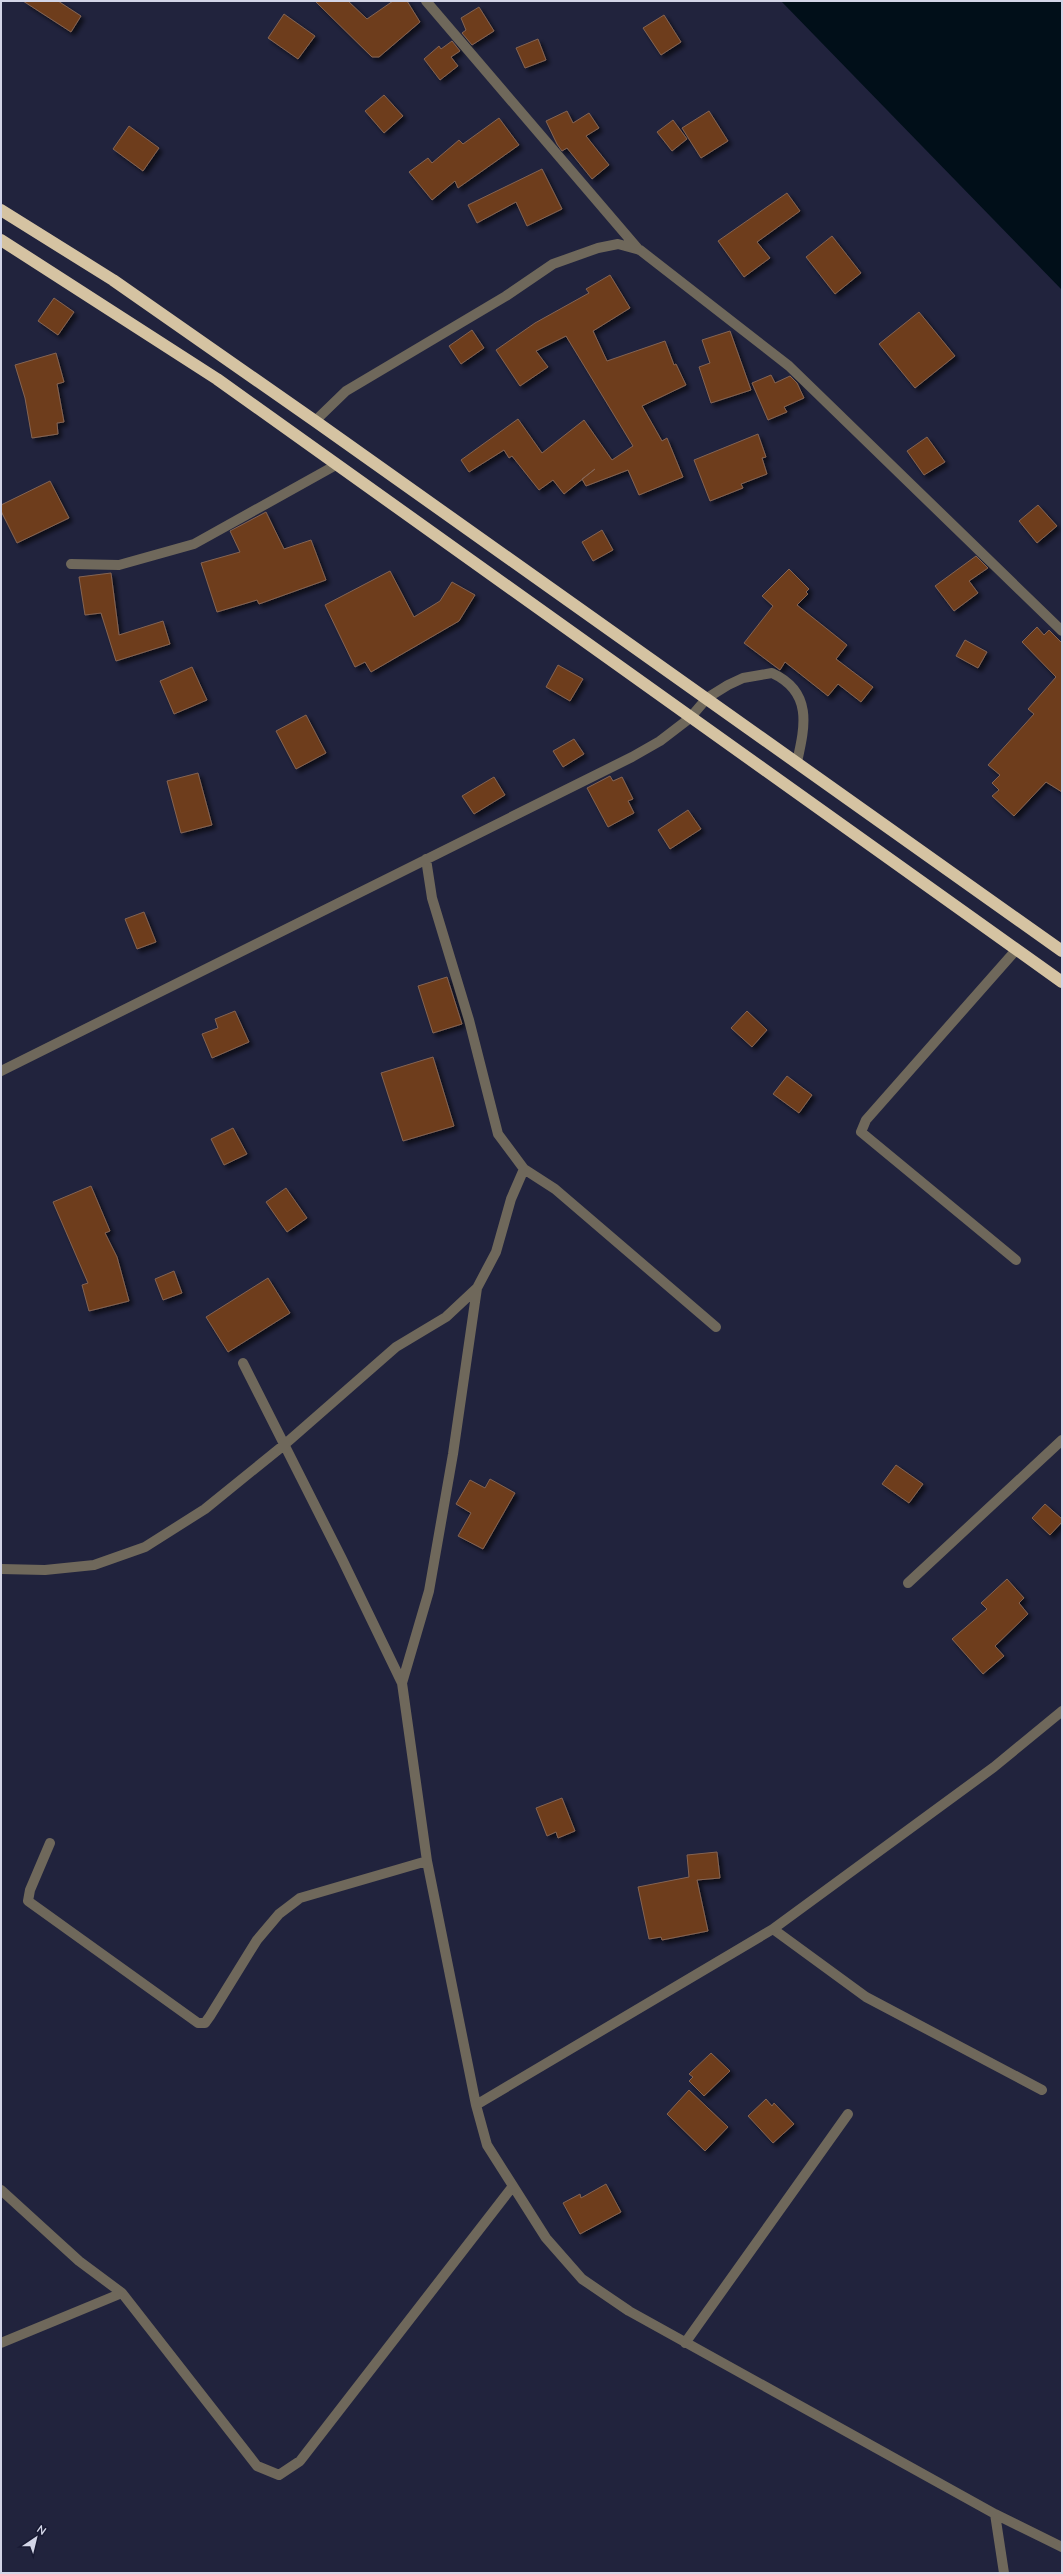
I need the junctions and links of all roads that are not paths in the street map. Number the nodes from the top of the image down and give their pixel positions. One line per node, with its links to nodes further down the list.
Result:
1 (426, 1): 4 (street)
2 (1, 210): 5 (highway)
3 (1, 240): 6 (highway)
4 (640, 250): 5 (street); 8 (street)
5 (315, 421): 9 (highway)
6 (336, 464): 7 (street); 10 (highway)
7 (71, 564)
8 (1062, 631)
9 (706, 698): 10 (street); 11 (highway); 11 (street)
10 (690, 718): 12 (street); 13 (highway)
11 (797, 762): 14 (highway)
12 (426, 859): 16 (street); 17 (street)
13 (1016, 950): 15 (highway); 18 (street)
14 (1062, 951)
15 (1062, 982)
16 (1, 1071)
17 (524, 1169): 19 (street); 20 (street)
18 (1016, 1260)
19 (477, 1288): 23 (street); 26 (street)
20 (716, 1327)
21 (243, 1363): 23 (street)
22 (1062, 1440): 25 (street)
23 (284, 1444): 24 (street); 26 (street)
24 (1, 1569)
25 (908, 1583)
26 (402, 1683): 29 (street)
27 (1062, 1711): 30 (street)
28 (50, 1843): 29 (street)
29 (427, 1861): 32 (street)
30 (773, 1929): 31 (street); 32 (street)
31 (1042, 2090)
32 (476, 2106): 34 (street)
33 (848, 2114): 38 (street)
34 (513, 2186): 36 (street); 38 (street)
35 (1, 2190): 36 (street)
36 (122, 2293): 37 (street)
37 (1, 2343)
38 (685, 2343): 39 (street)
39 (995, 2514): 40 (street); 41 (street)
40 (1062, 2547)
41 (1004, 2573)

